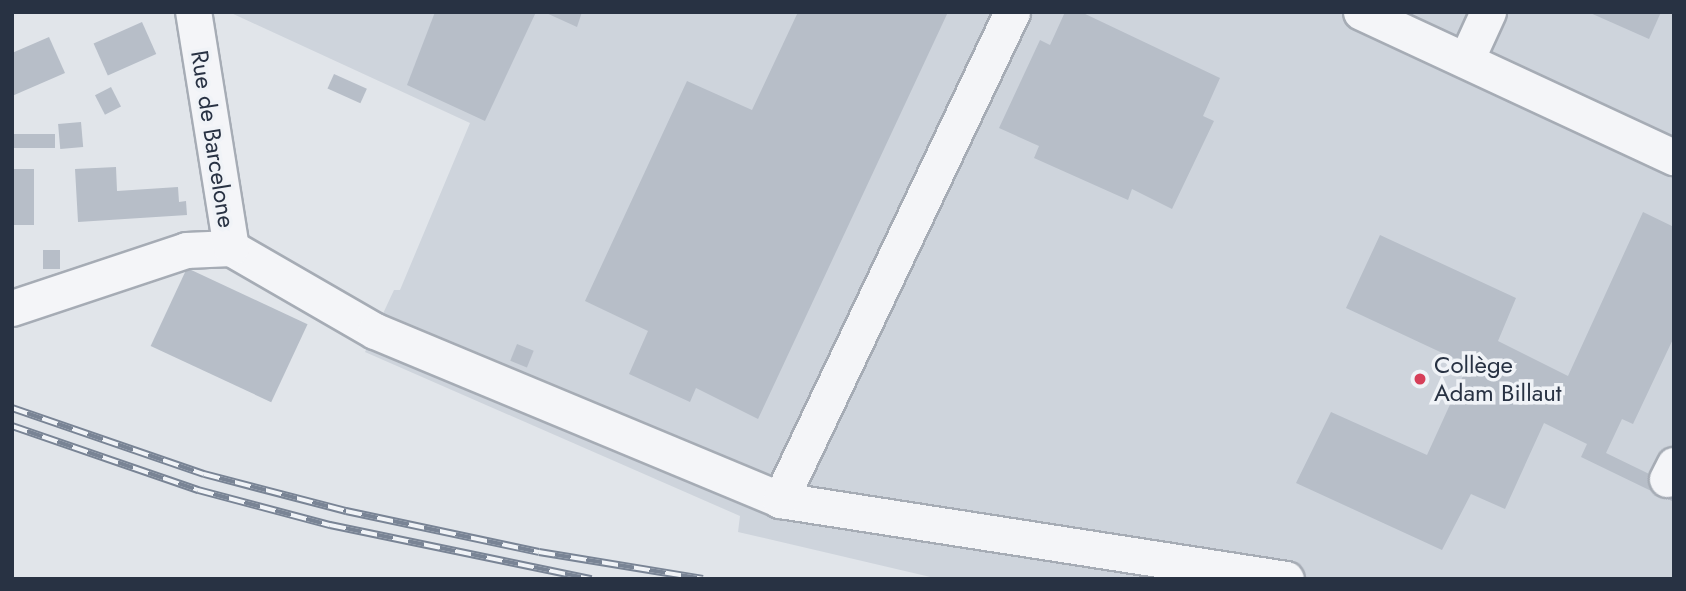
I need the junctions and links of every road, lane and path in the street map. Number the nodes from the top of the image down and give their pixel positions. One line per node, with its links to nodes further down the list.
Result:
1 (193, 12): 7 (street, Rue de Barcelone)
2 (1012, 12): 9 (street)
3 (1361, 12): 5 (street)
4 (1488, 12): 5 (street)
5 (1466, 60): 6 (street)
6 (1674, 157)
7 (231, 248): 8 (street, Rue de Barcelone); 9 (street)
8 (12, 308)
9 (780, 500): 10 (street)
10 (1286, 579)

